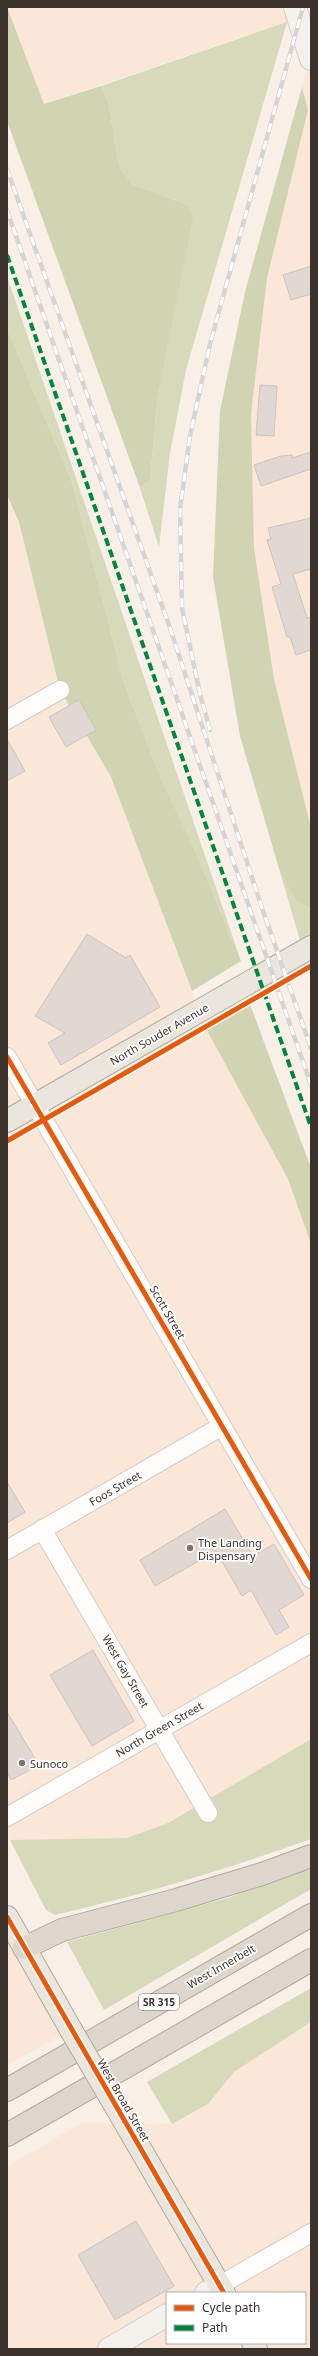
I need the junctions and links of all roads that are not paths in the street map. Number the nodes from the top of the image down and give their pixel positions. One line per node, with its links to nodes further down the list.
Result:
1 (295, 7): 2 (street)
2 (311, 59)
3 (60, 690): 4 (street)
4 (7, 720)
5 (311, 947): 7 (main road, North Souder Avenue)
6 (7, 1057): 7 (street, Scott Street)
7 (36, 1104): 8 (main road, North Souder Avenue); 9 (street, Scott Street)
8 (7, 1121)
9 (222, 1426): 10 (street, Foos Street); 12 (street, Scott Street)
10 (42, 1530): 11 (street, Foos Street); 14 (street, West Gay Street)
11 (7, 1550)
12 (311, 1579)
13 (311, 1642): 14 (street, North Green Street)
14 (159, 1728): 15 (street, West Gay Street); 16 (street, North Green Street)
15 (208, 1813)
16 (7, 1817)
17 (311, 1856): 20 (highway)
18 (311, 1915): 22 (highway, West Innerbelt / SR 315)
19 (7, 1917): 20 (main road, West Broad Street)
20 (24, 1948): 25 (main road, West Broad Street, bridge)
21 (311, 1960): 23 (highway)
22 (7, 2090)
23 (7, 2135)
24 (311, 2232): 25 (street)
25 (217, 2290)
26 (166, 2316): 27 (street)
27 (109, 2349)

